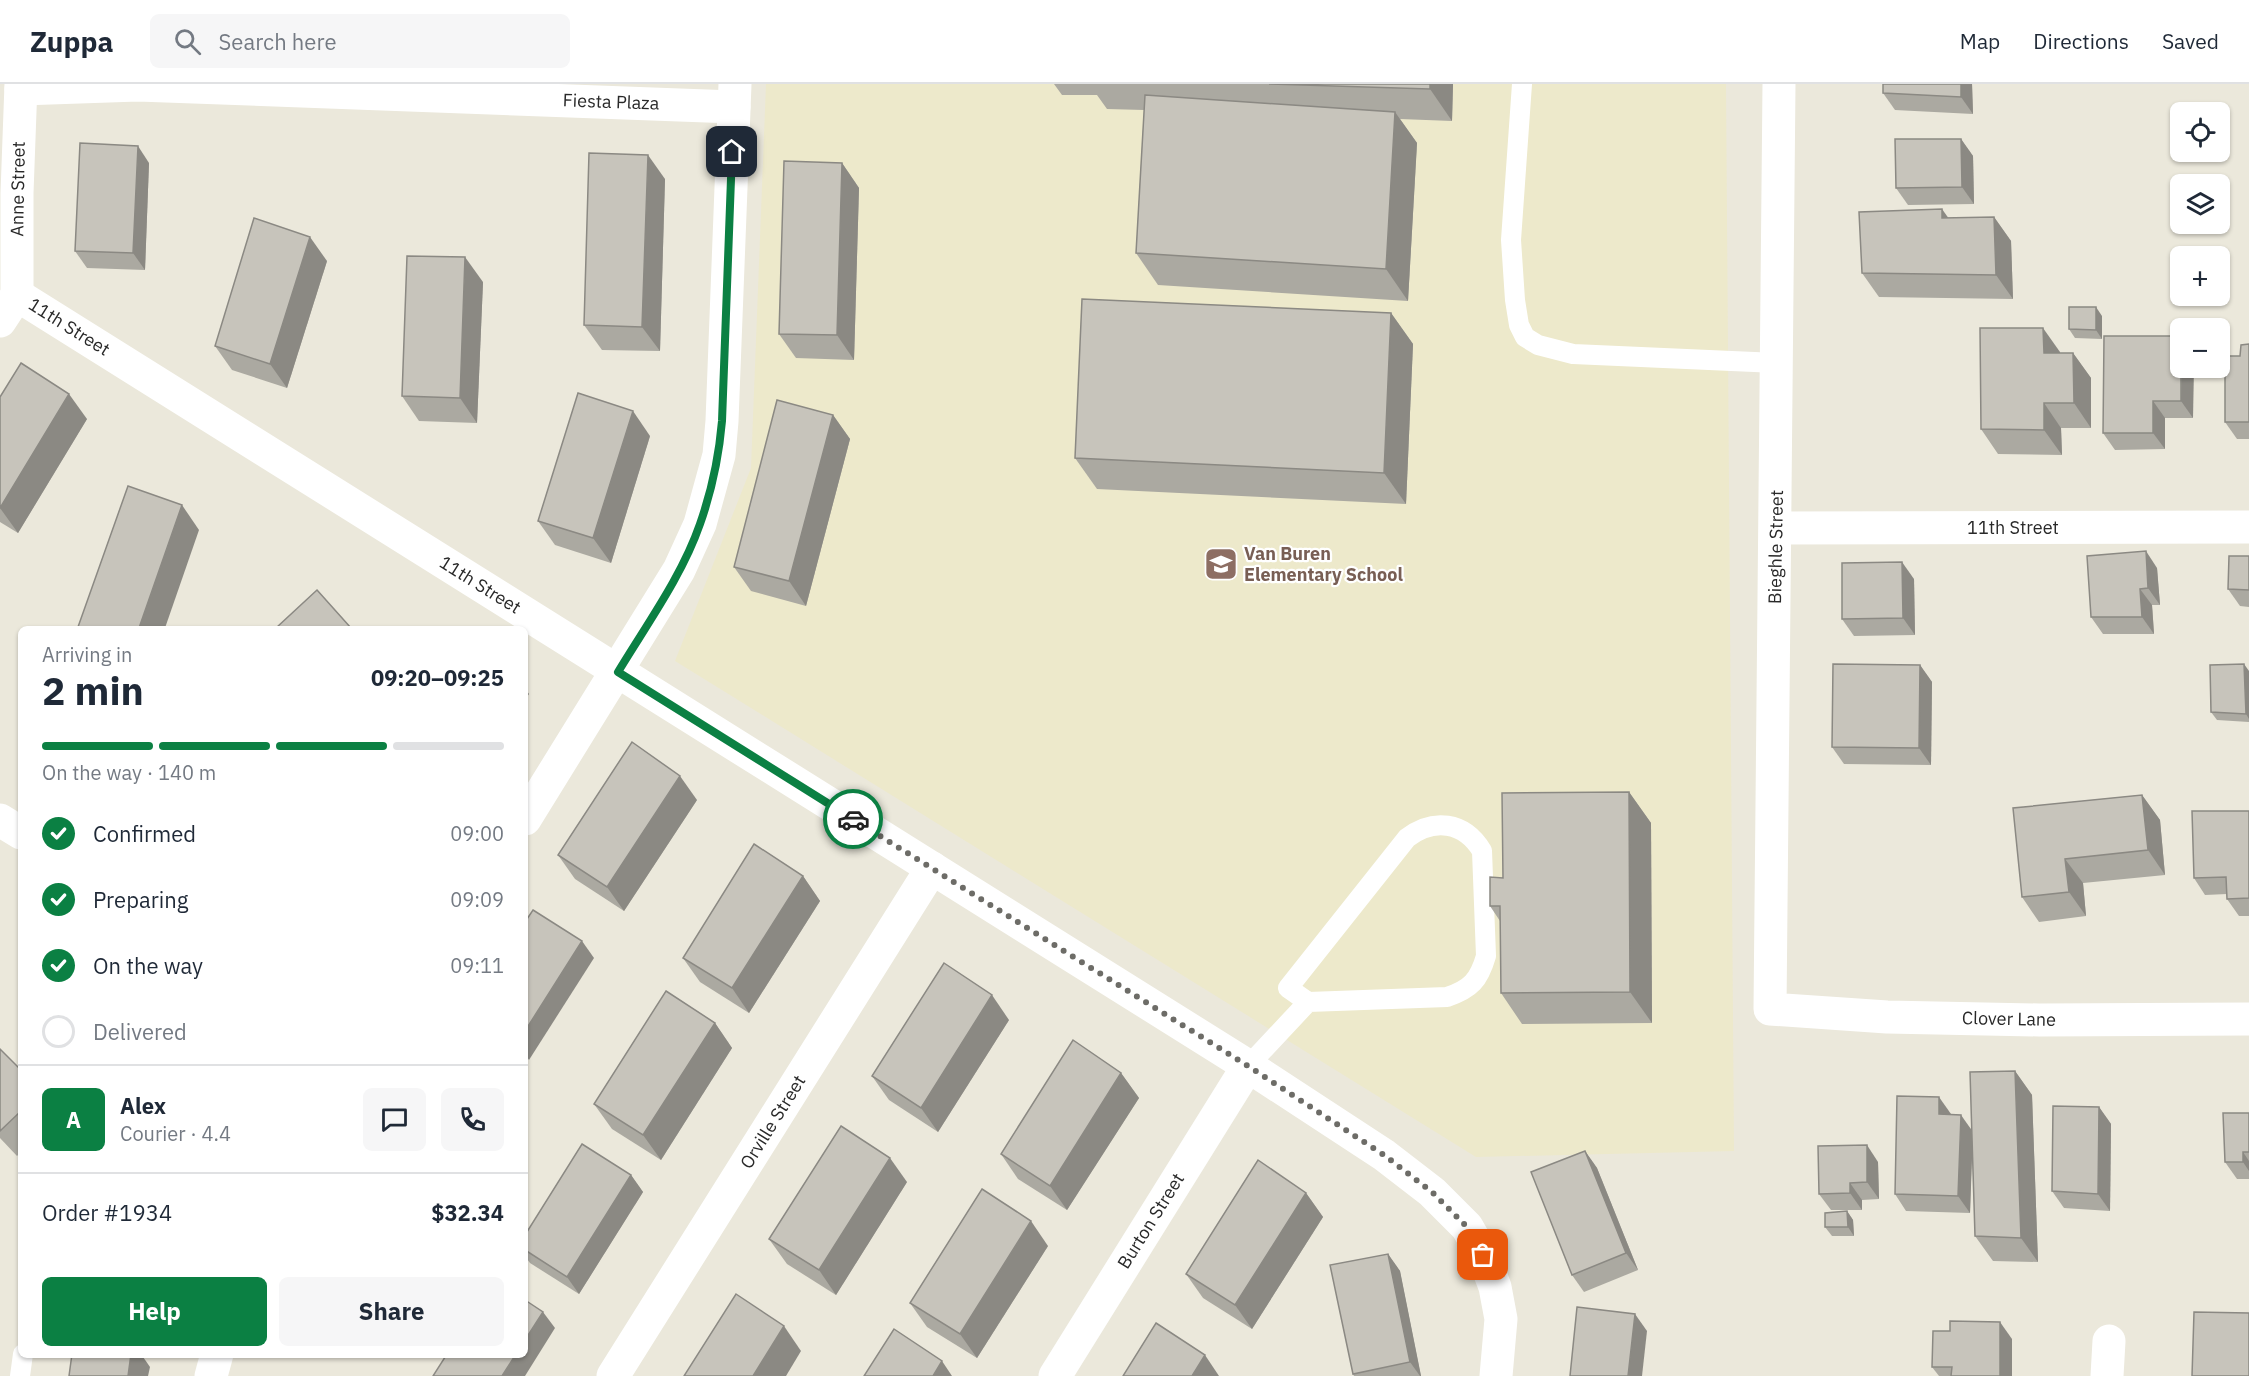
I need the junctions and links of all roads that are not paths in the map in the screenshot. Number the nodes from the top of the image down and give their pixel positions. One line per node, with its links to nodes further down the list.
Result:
1 (1522, 84): 6 (lane)
2 (1779, 84): 6 (street, Bieghle Street)
3 (21, 87): 4 (street, Fiesta Plaza); 5 (street, Anne Street)
4 (734, 95): 9 (street)
5 (9, 308): 9 (street, 11th Street)
6 (1777, 363): 8 (street, Bieghle Street)
7 (2249, 527): 8 (street, 11th Street)
8 (1776, 528): 15 (street, Bieghle Street)
9 (618, 672): 10 (street); 13 (street, 11th Street)
10 (528, 814)
11 (0, 820): 12 (street)
12 (18, 831)
13 (932, 868): 17 (street, 11th Street); 23 (street, Orville Street)
14 (1308, 1002): 14 (lane); 17 (lane)
15 (1770, 1009): 16 (street, Clover Lane)
16 (2249, 1019)
17 (1248, 1066): 24 (street, Burton Street); 25 (street, 11th Street)
18 (2109, 1341): 26 (street)
19 (22, 1358): 21 (lane)
20 (216, 1358): 22 (street)
21 (20, 1376)
22 (211, 1376)
23 (613, 1376)
24 (1055, 1376)
25 (1496, 1376)
26 (2107, 1376)

